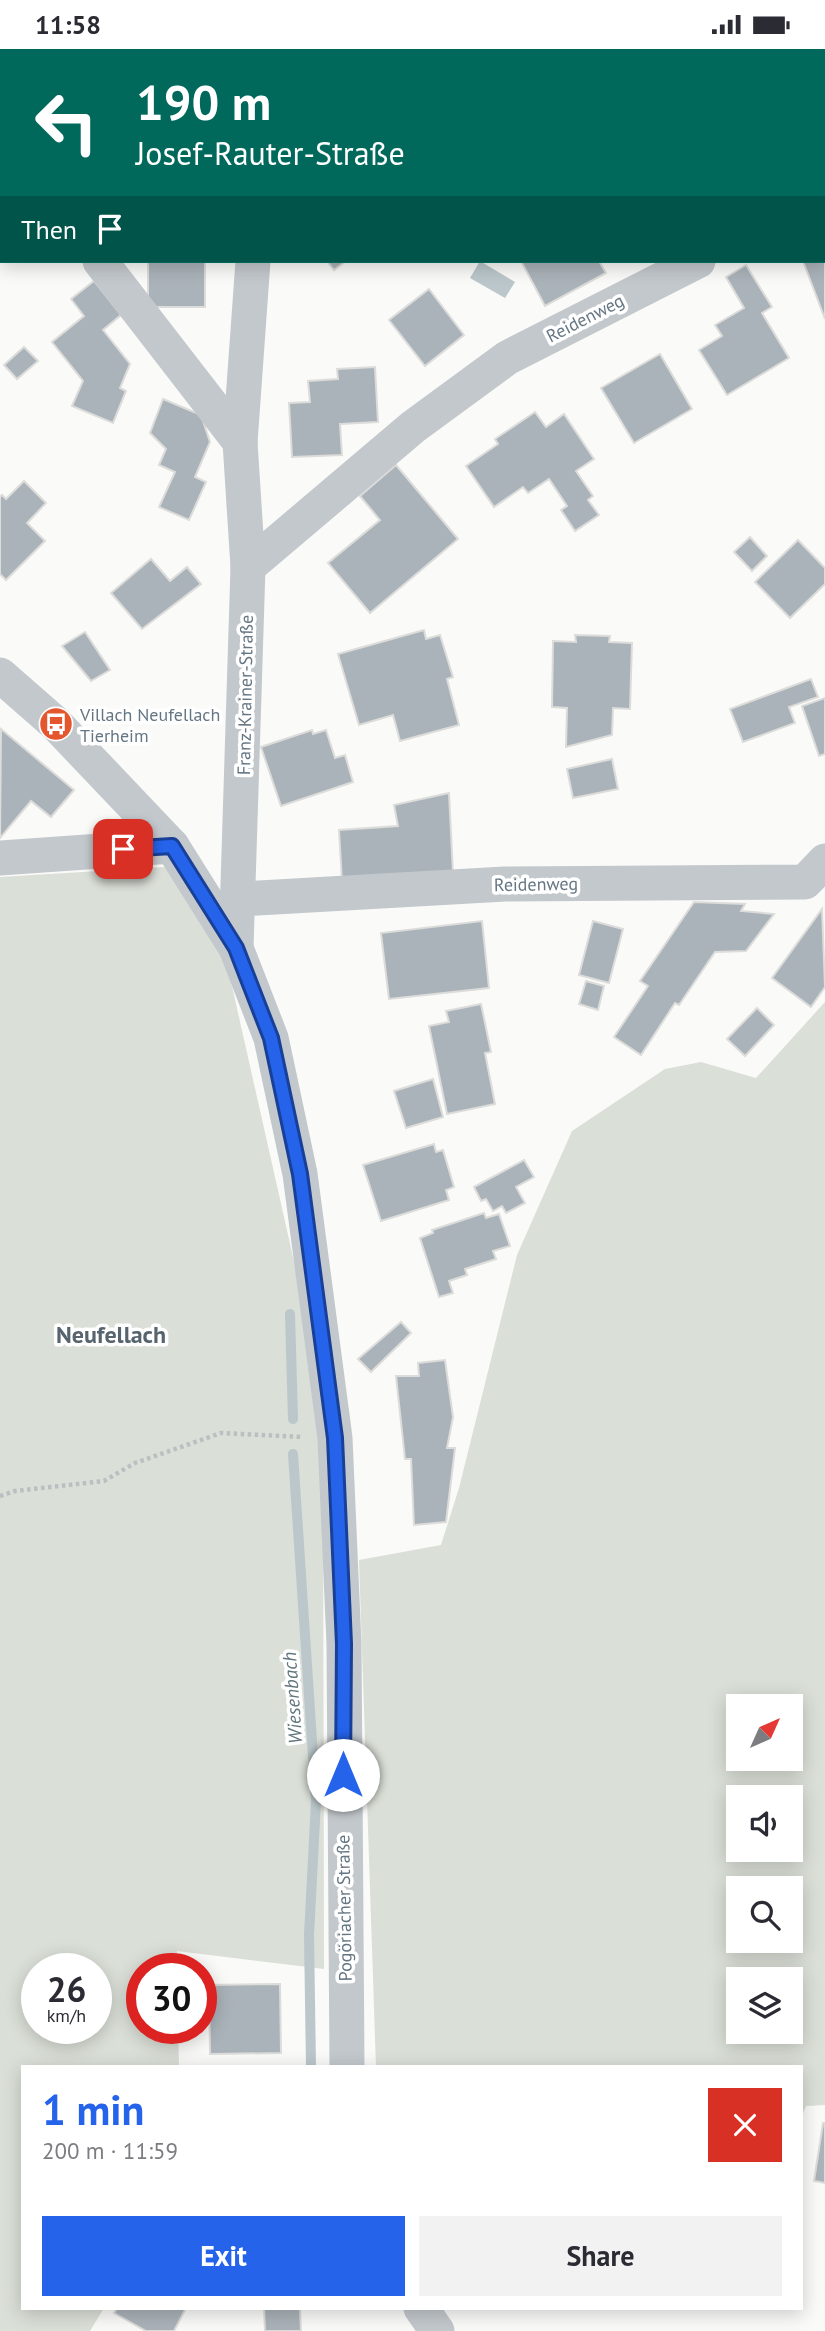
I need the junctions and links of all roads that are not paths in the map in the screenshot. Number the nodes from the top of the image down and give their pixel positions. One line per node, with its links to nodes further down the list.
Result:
1 (102, 263): 4 (street)
2 (253, 263): 4 (street, Franz-Krainer-Straße)
3 (677, 265): 5 (street, Reidenweg)
4 (240, 442): 5 (street, Franz-Krainer-Straße)
5 (248, 567): 10 (street, Franz-Krainer-Straße)
6 (0, 675): 7 (street, Pogöriacher Straße)
7 (172, 846): 8 (street); 11 (street, Pogöriacher Straße)
8 (0, 858)
9 (825, 862): 10 (street, Reidenweg)
10 (239, 899): 11 (street, Franz-Krainer-Straße)
11 (236, 948): 12 (street, Pogöriacher Straße)
12 (347, 2065)
13 (422, 2310): 14 (street)
14 (437, 2331)

